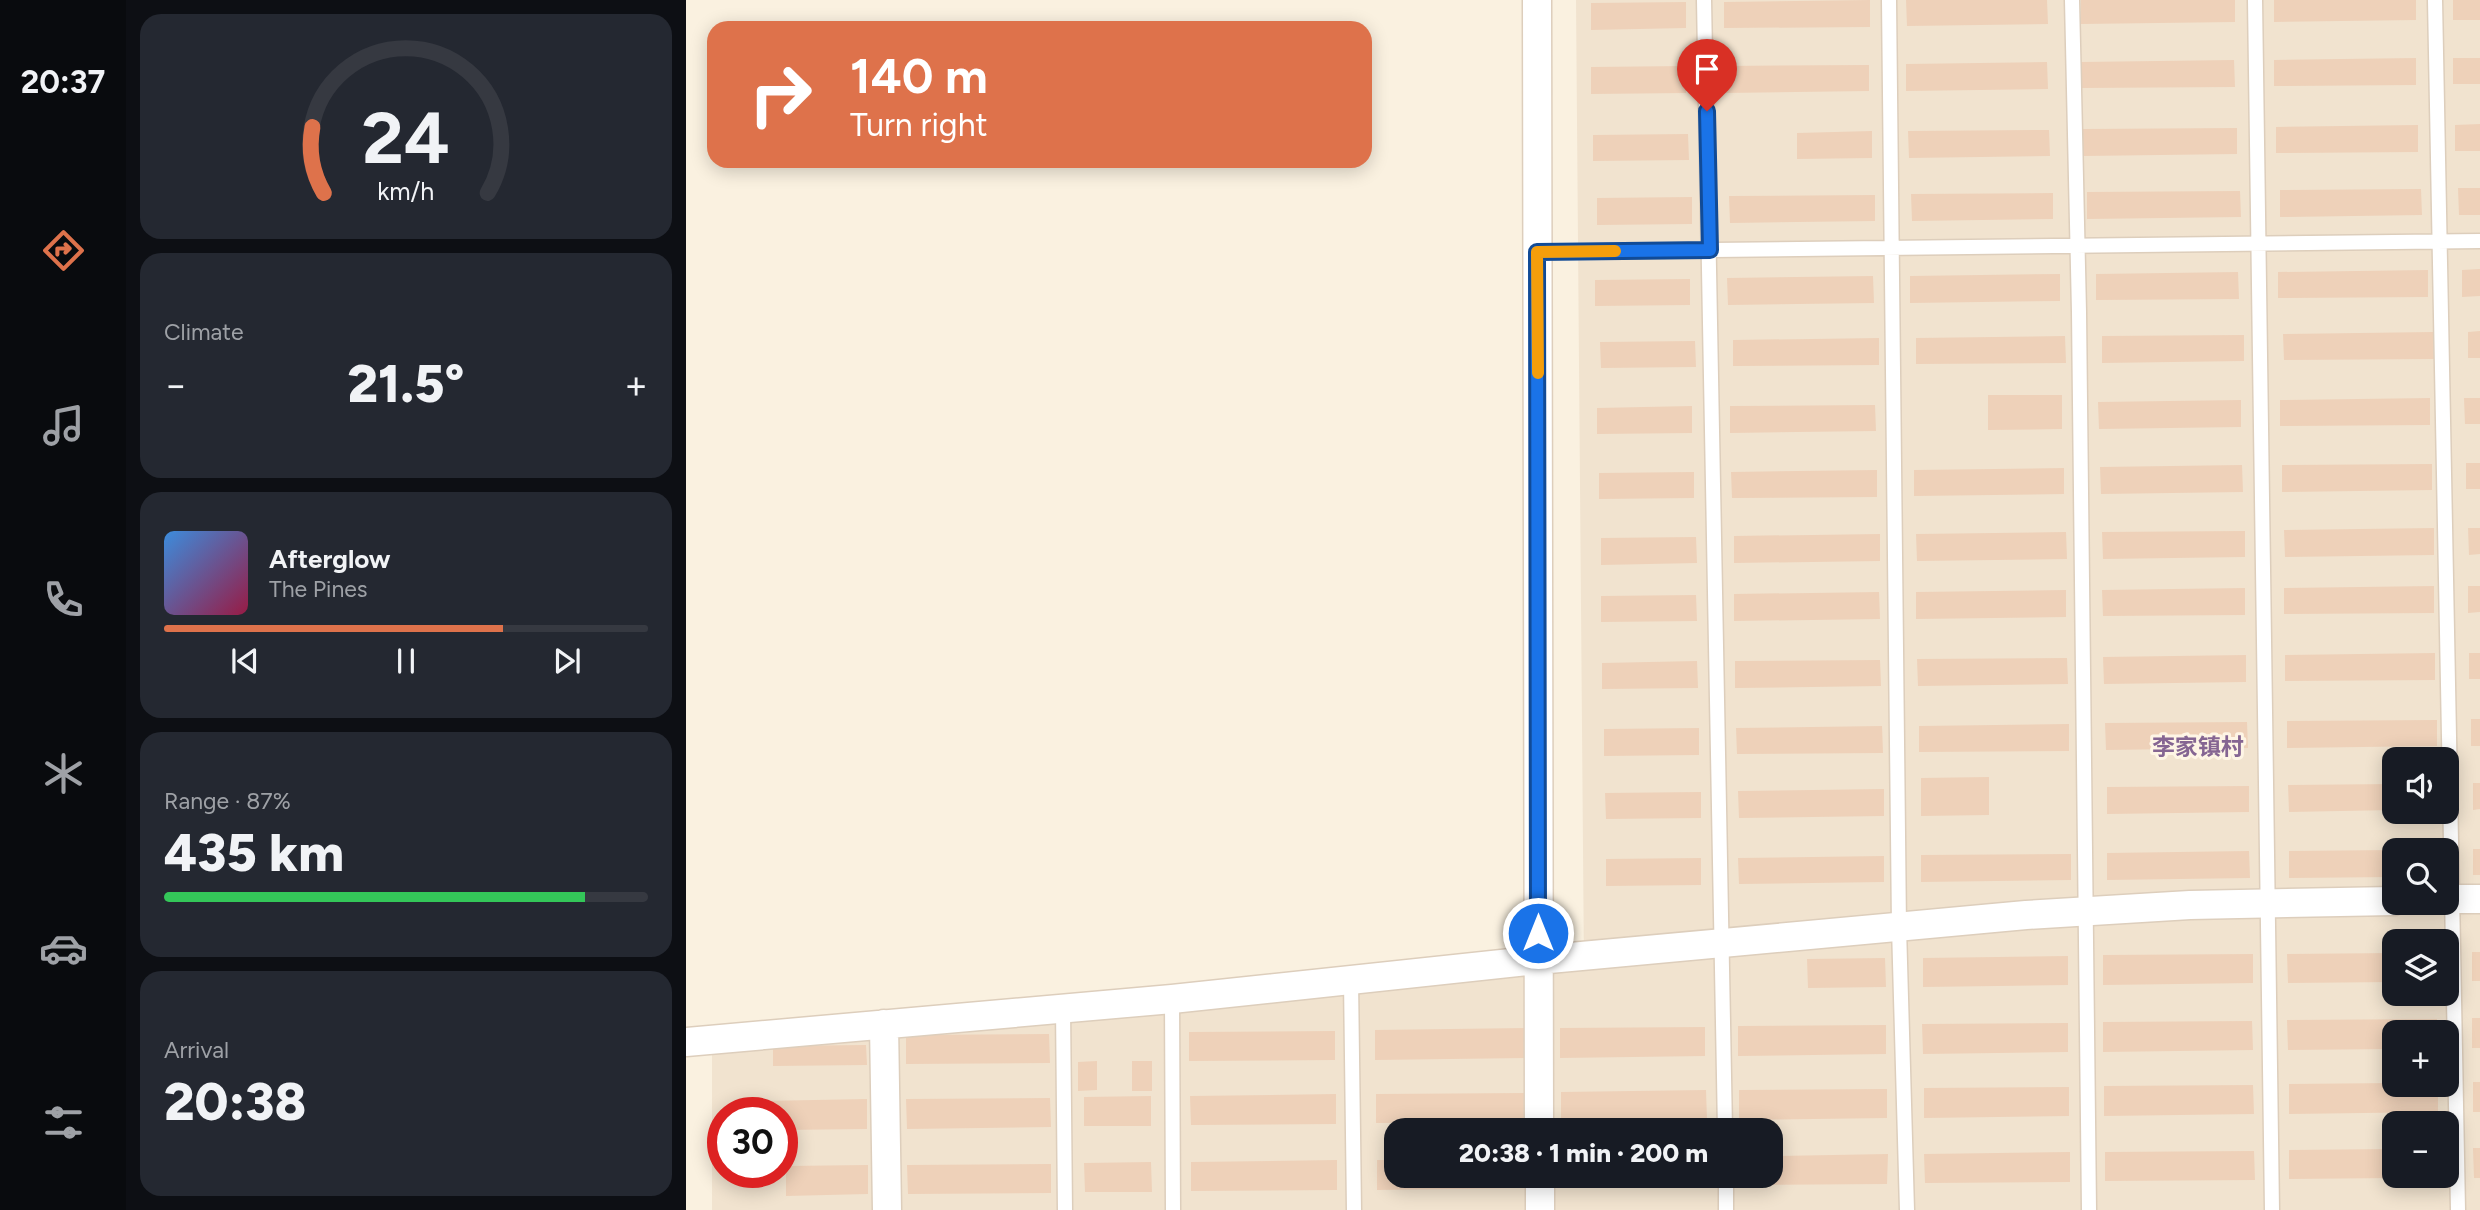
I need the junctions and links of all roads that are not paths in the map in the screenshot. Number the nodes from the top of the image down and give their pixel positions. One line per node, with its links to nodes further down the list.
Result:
1 (1537, 0): 13 (street)
2 (1704, 0): 12 (lane)
3 (1889, 0): 11 (lane)
4 (2072, 0): 10 (lane)
5 (2255, 0): 9 (lane)
6 (2435, 0): 7 (lane)
7 (2440, 242): 8 (lane); 9 (lane); 14 (lane)
8 (2480, 242)
9 (2258, 244): 10 (lane); 16 (lane)
10 (2077, 246): 11 (lane); 17 (lane)
11 (1894, 248): 12 (lane); 18 (lane)
12 (1710, 250): 13 (lane); 19 (lane)
13 (1537, 252): 20 (street)
14 (2460, 899): 39 (lane)
15 (2382, 901): 16 (street)
16 (2268, 904): 17 (street); 38 (lane)
17 (2084, 912): 18 (street); 37 (lane)
18 (1899, 928): 19 (street); 36 (lane)
19 (1724, 944): 20 (street); 27 (lane)
20 (1538, 960): 21 (street); 26 (street)
21 (1351, 980): 22 (street); 33 (lane)
22 (1172, 999): 23 (street); 32 (lane)
23 (1063, 1008): 24 (street); 31 (lane)
24 (884, 1024): 25 (street); 30 (street)
25 (686, 1042)
26 (1539, 1118)
27 (1726, 1118)
28 (1540, 1188): 34 (street)
29 (1726, 1188): 35 (lane)
30 (887, 1210)
31 (1065, 1210)
32 (1173, 1210)
33 (1354, 1210)
34 (1540, 1210)
35 (1726, 1210)
36 (1907, 1210)
37 (2089, 1210)
38 (2272, 1210)
39 (2458, 1210)

